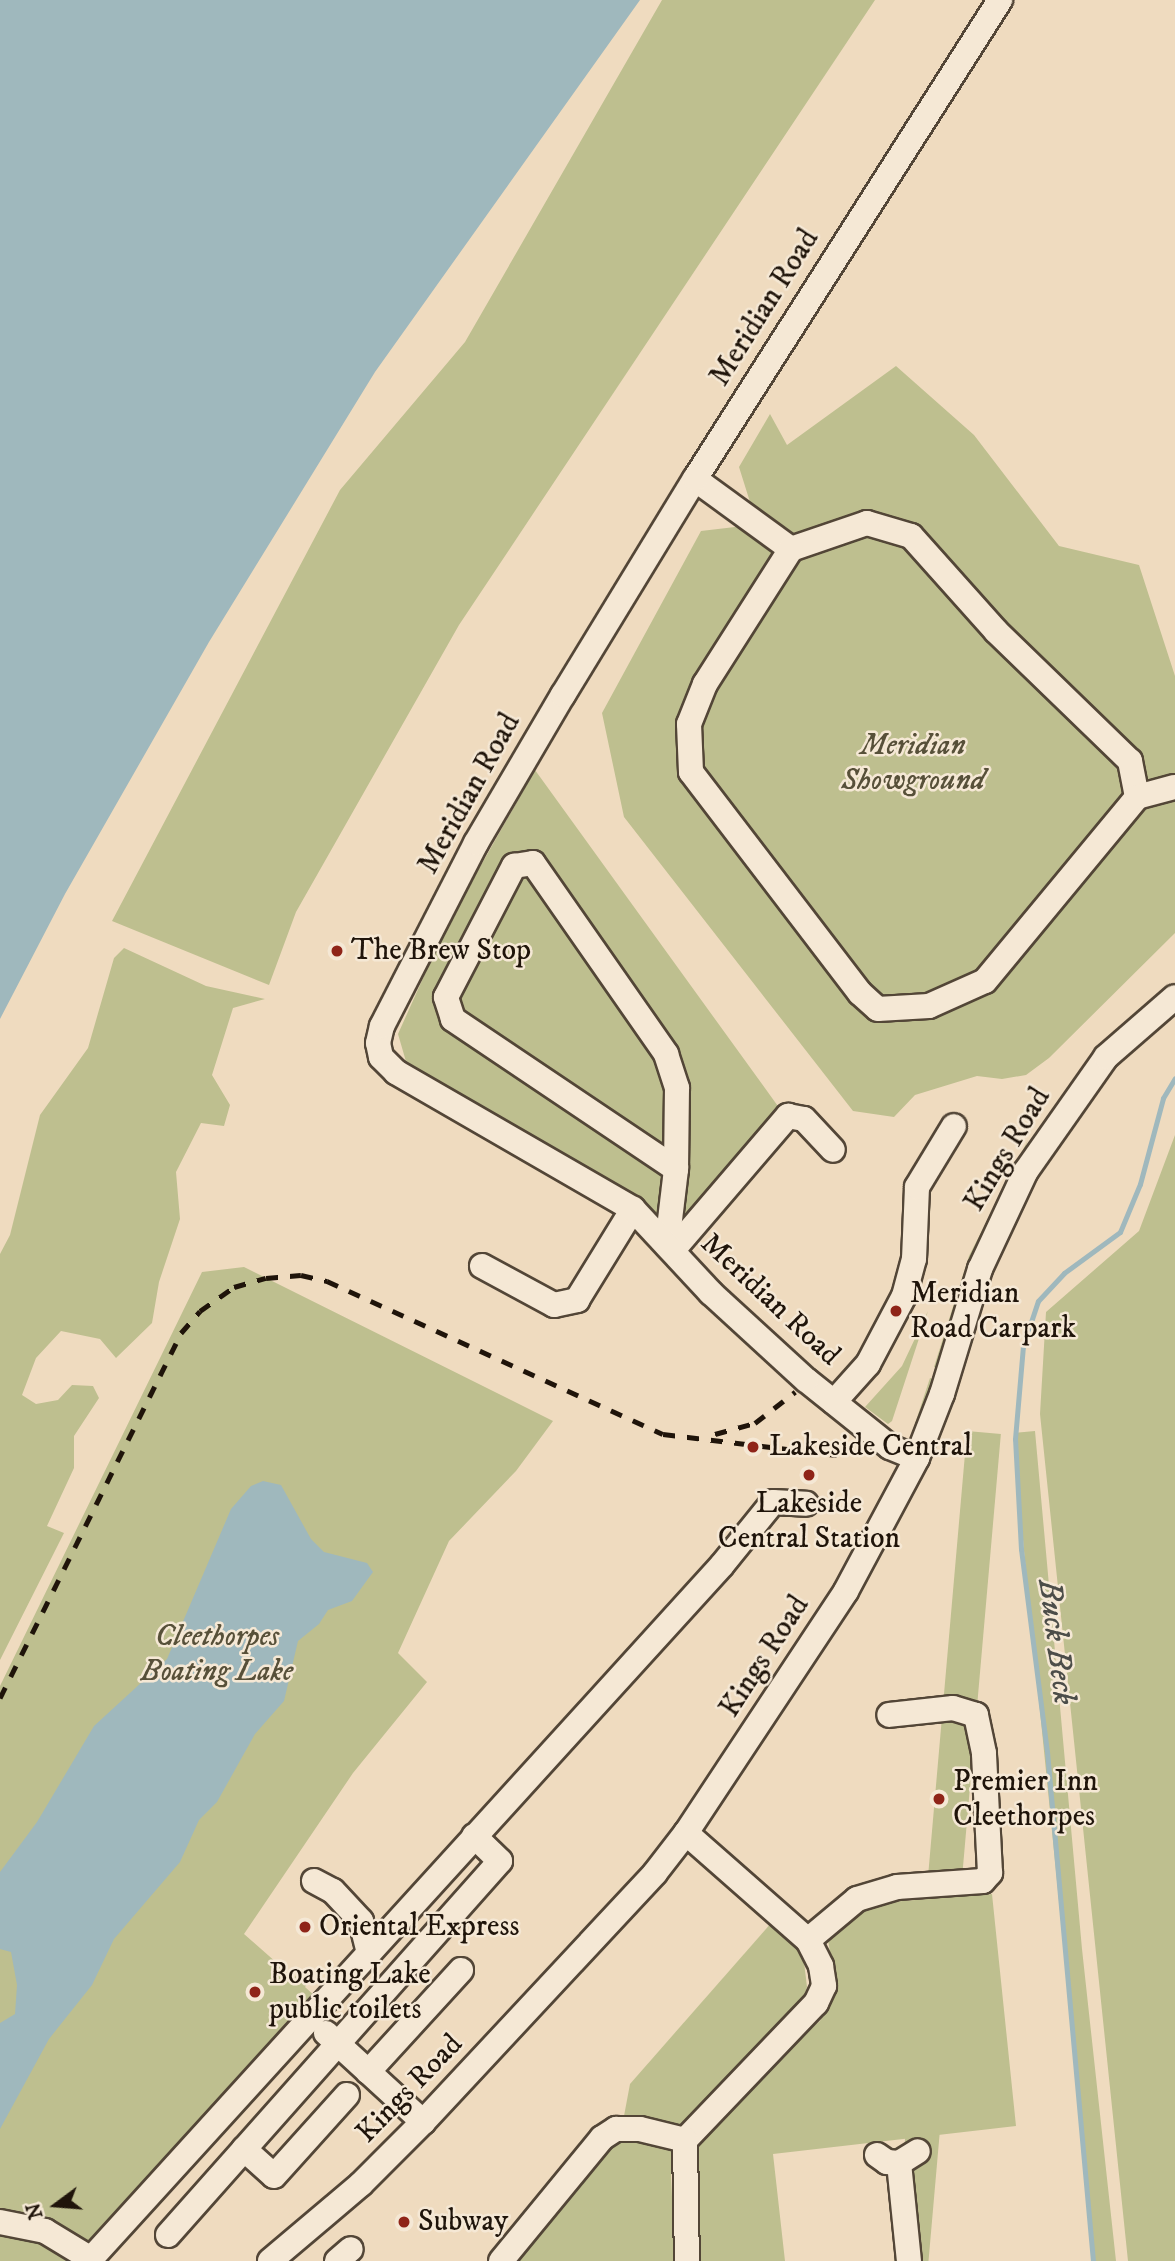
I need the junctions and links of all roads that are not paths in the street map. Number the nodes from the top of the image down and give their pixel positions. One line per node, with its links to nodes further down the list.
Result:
1 (1000, 0): 2 (street, Meridian Road)
2 (695, 478): 3 (street); 10 (street, Meridian Road)
3 (791, 549): 5 (street); 5 (street)
4 (1175, 787): 5 (street)
5 (1137, 797)
6 (1175, 997): 14 (street, Kings Road)
7 (954, 1126): 13 (street)
8 (833, 1150): 11 (street)
9 (676, 1169): 9 (street); 11 (street)
10 (634, 1209): 11 (street, Meridian Road); 12 (street)
11 (670, 1248): 13 (street, Meridian Road)
12 (482, 1266)
13 (834, 1402): 14 (street, Meridian Road)
14 (916, 1458): 17 (street, Kings Road)
15 (806, 1504): 18 (street)
16 (889, 1715): 20 (street)
17 (687, 1833): 20 (street); 27 (street, Kings Road)
18 (474, 1836): 21 (street); 24 (street)
19 (313, 1881): 21 (street)
20 (808, 1940): 28 (street)
21 (369, 1952): 23 (street)
22 (461, 1970): 25 (street)
23 (310, 2018): 24 (street); 33 (street)
24 (337, 2043): 25 (street); 29 (street)
25 (368, 2071): 27 (street)
26 (347, 2095): 29 (street)
27 (423, 2122): 34 (street, Kings Road)
28 (685, 2140): 35 (street); 36 (street)
29 (244, 2148): 32 (street)
30 (898, 2156): 37 (street)
31 (0, 2222): 33 (street)
32 (168, 2235)
33 (90, 2260)
34 (270, 2261)
35 (501, 2261)
36 (687, 2261)
37 (909, 2261)

